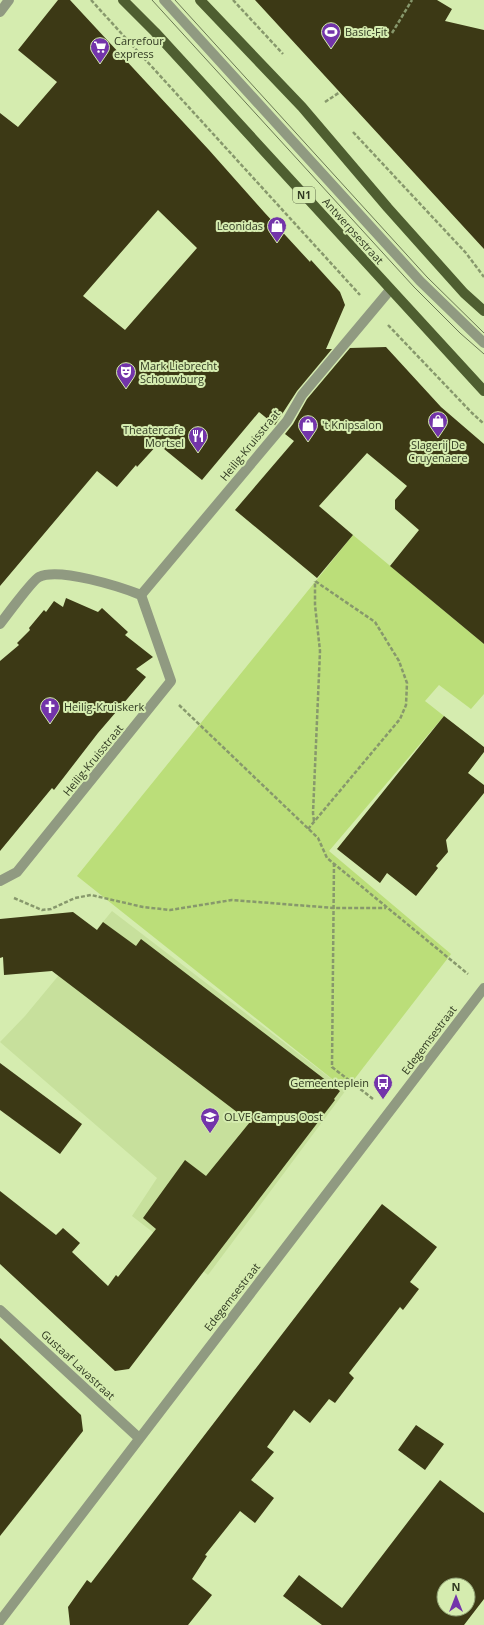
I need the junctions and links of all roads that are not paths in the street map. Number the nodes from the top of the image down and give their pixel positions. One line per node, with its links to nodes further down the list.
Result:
1 (9, 0): 5 (street)
2 (123, 0): 6 (main road, Antwerpsestraat / N1)
3 (164, 0): 8 (street)
4 (200, 0): 7 (main road)
5 (0, 12)
6 (390, 290): 9 (main road, Antwerpsestraat / N1); 10 (street, Heilig-Kruisstraat)
7 (484, 311)
8 (484, 343)
9 (484, 391)
10 (141, 595): 11 (street); 12 (street, Heilig-Kruisstraat)
11 (0, 624)
12 (0, 880)
13 (484, 988): 15 (street, Edegemsestraat)
14 (0, 1310): 15 (street, Gustaaf Lavastraat)
15 (139, 1438): 16 (street, Edegemsestraat)
16 (0, 1621)

